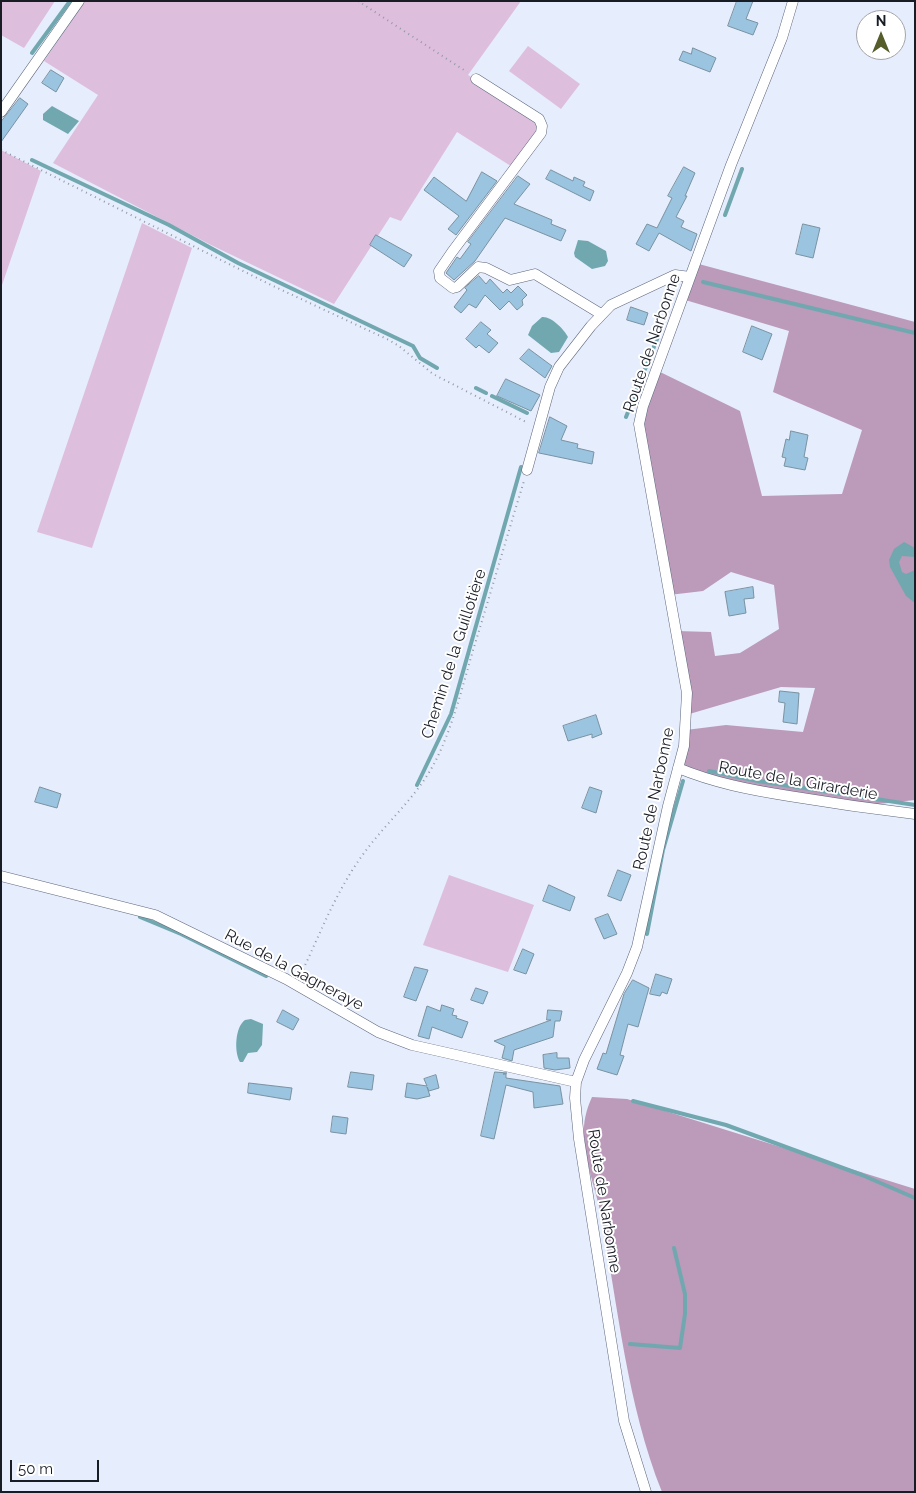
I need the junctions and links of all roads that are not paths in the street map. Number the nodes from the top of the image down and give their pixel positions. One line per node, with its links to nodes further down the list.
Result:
1 (79, 1): 4 (street)
2 (793, 1): 5 (street, Route de Narbonne)
3 (476, 79): 6 (street)
4 (1, 112)
5 (690, 277): 6 (street); 8 (street, Route de Narbonne)
6 (601, 314): 7 (street)
7 (527, 470)
8 (678, 768): 9 (street, Route de la Girarderie); 11 (street, Route de Narbonne)
9 (915, 814)
10 (1, 876): 11 (street, Rue de la Gagneraye)
11 (576, 1082): 12 (street, Route de Narbonne)
12 (646, 1492)

